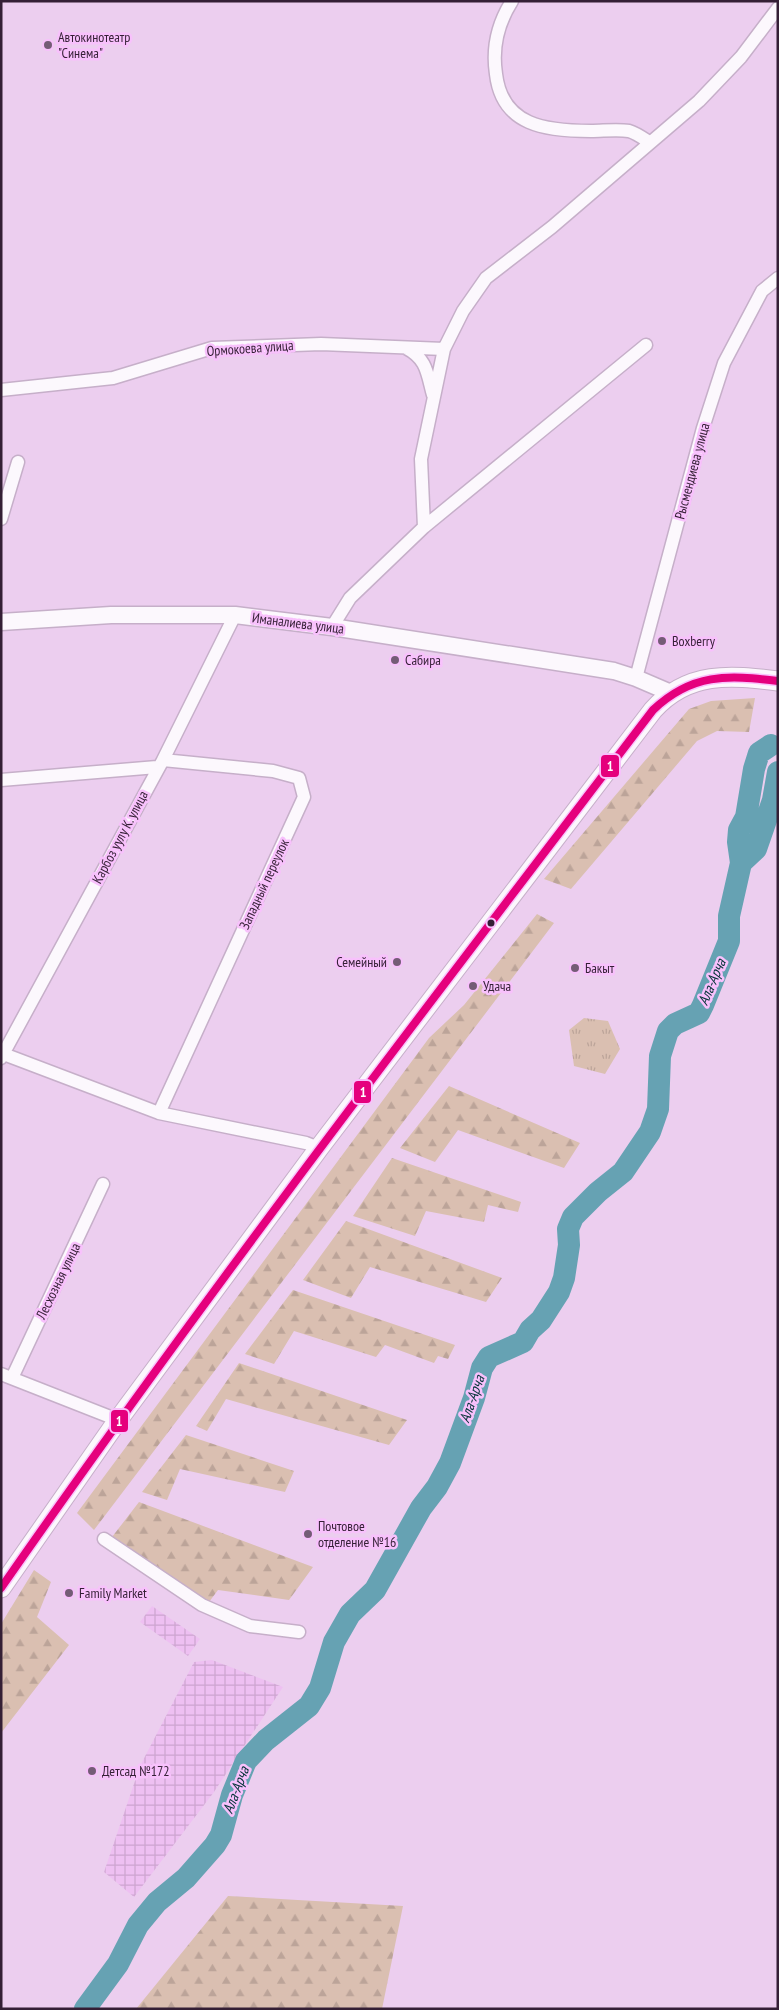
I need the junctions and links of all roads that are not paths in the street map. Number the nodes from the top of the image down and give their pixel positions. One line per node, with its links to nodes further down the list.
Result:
1 (512, 1): 3 (street)
2 (778, 8): 3 (street)
3 (649, 142): 7 (street)
4 (778, 278): 16 (street, Рысмендиева улица)
5 (646, 345): 12 (street)
6 (406, 348): 7 (street, Ормокоева улица); 8 (street, Ормокоева улица); 9 (street)
7 (444, 349): 9 (street)
8 (1, 390)
9 (434, 397): 12 (street)
10 (18, 462): 11 (street)
11 (1, 519)
12 (424, 527): 15 (street)
13 (235, 615): 14 (street, Иманалиева улица); 15 (street, Иманалиева улица); 19 (street, Карбоз уулу К. улица)
14 (1, 622)
15 (332, 627): 16 (street, Иманалиева улица)
16 (636, 678): 18 (street, Иманалиева улица)
17 (778, 681): 18 (main road)
18 (671, 693): 23 (main road)
19 (160, 763): 20 (street); 21 (street, Карбоз уулу К. улица); 22 (street, Западный переулок)
20 (1, 780)
21 (2, 1055): 22 (street)
22 (159, 1113): 23 (street)
23 (319, 1148): 26 (main road)
24 (103, 1184): 25 (street, Лесхозная улица)
25 (6, 1376): 26 (street, Лесхозная улица)
26 (118, 1420): 28 (main road)
27 (104, 1539): 29 (street)
28 (3, 1582)
29 (299, 1632)

